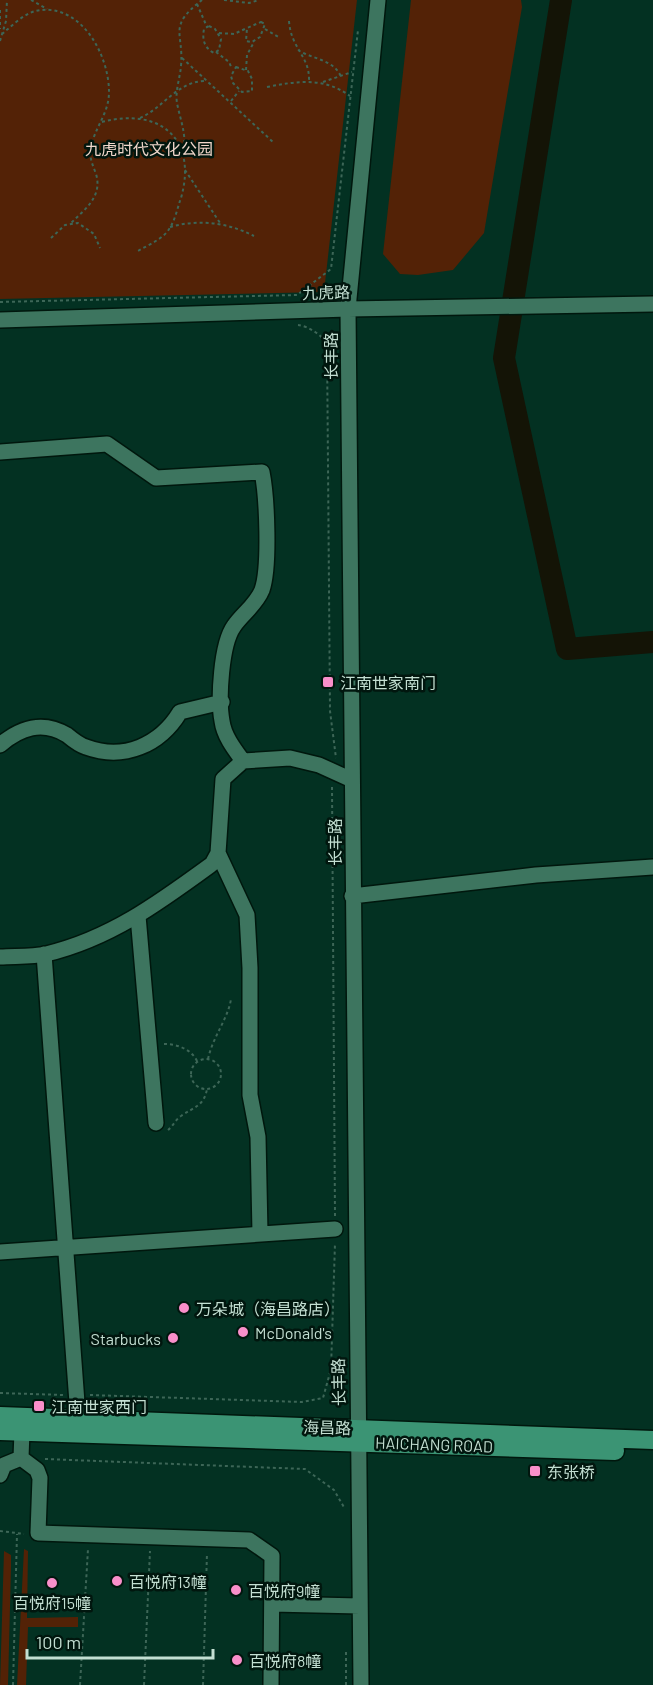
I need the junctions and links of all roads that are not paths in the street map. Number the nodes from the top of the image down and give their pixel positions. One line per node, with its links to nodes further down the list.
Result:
1 (378, 0): 3 (street, 长丰路)
2 (653, 304): 3 (street, 九虎路)
3 (348, 309): 4 (street, 九虎路); 9 (street, 长丰路)
4 (0, 320)
5 (0, 452): 6 (street)
6 (222, 702): 7 (street); 8 (street)
7 (0, 745)
8 (243, 761): 9 (street); 10 (street)
9 (351, 780): 12 (street, 长丰路)
10 (218, 854): 13 (street); 18 (street)
11 (653, 867): 12 (street)
12 (352, 896): 25 (street, 长丰路)
13 (138, 916): 14 (street); 16 (street)
14 (45, 954): 15 (street); 19 (street)
15 (0, 957)
16 (156, 1123)
17 (335, 1228): 18 (street)
18 (260, 1233): 19 (street)
19 (67, 1249): 20 (street); 22 (street)
20 (0, 1252)
21 (0, 1416): 22 (main road, 海昌路)
22 (79, 1426): 24 (main road); 25 (main road, 海昌路)
23 (0, 1431): 24 (main road)
24 (21, 1431): 28 (street)
25 (357, 1435): 26 (main road, 海昌路); 27 (main road, HAICHANG ROAD); 31 (street, 长丰路)
26 (653, 1440)
27 (653, 1452)
28 (21, 1458): 29 (street); 30 (street)
29 (0, 1475)
30 (272, 1604): 31 (street); 32 (street)
31 (360, 1606): 33 (street, 长丰路)
32 (272, 1685)
33 (361, 1685)

